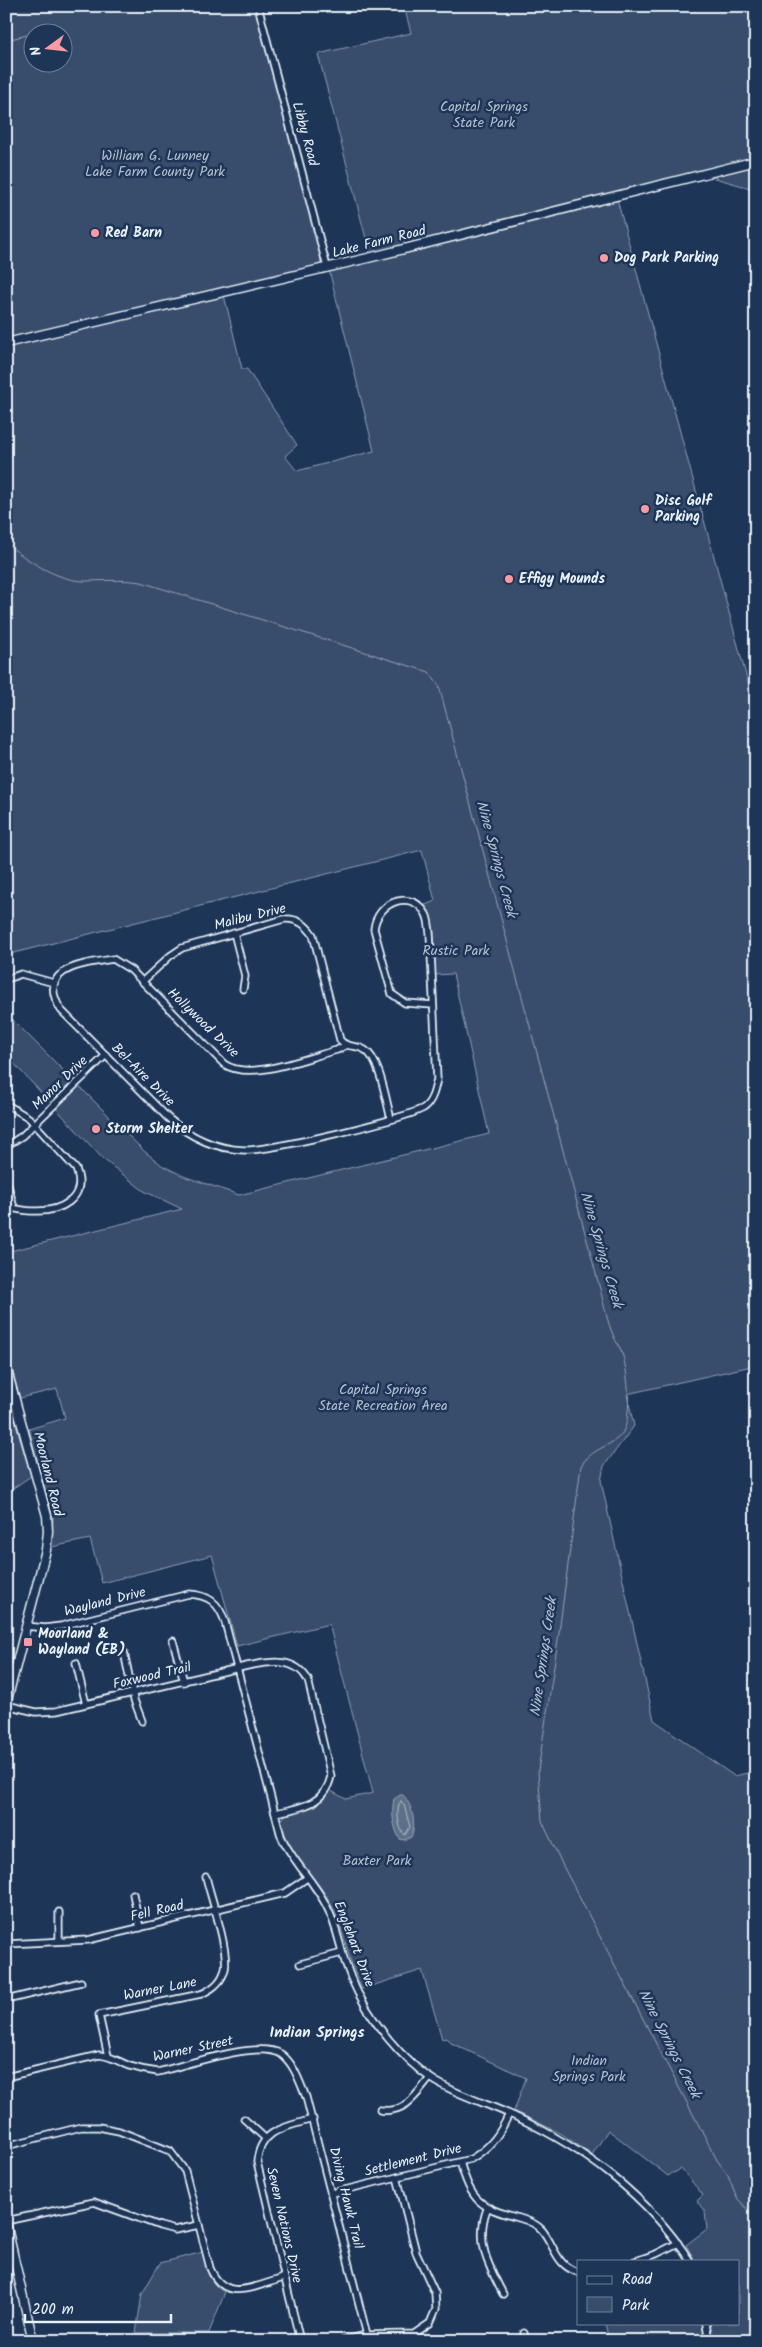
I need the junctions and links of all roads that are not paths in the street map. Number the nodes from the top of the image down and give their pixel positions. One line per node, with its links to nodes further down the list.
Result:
1 (258, 6): 3 (street, Libby Road)
2 (756, 161): 3 (street, Lake Farm Road)
3 (328, 267): 4 (street, Lake Farm Road)
4 (6, 343)
5 (234, 933): 7 (street, Malibu Drive); 9 (street); 11 (street, Malibu Drive)
6 (10, 978): 8 (street)
7 (142, 981): 8 (street, Hollywood Drive); 11 (street, Hollywood Drive)
8 (54, 983): 12 (street, Bel-Aire Drive)
9 (244, 989)
10 (433, 1005): 10 (street, Bel-Aire Drive); 14 (street, Bel-Aire Drive)
11 (346, 1046): 14 (street)
12 (106, 1055): 14 (street, Bel-Aire Drive); 15 (street, Manor Drive)
13 (6, 1104): 15 (street)
14 (391, 1119)
15 (35, 1125): 16 (street, Manor Drive); 19 (street)
16 (6, 1146)
17 (6, 1178): 19 (street)
18 (6, 1208): 19 (street)
19 (14, 1208)
20 (6, 1367): 22 (street, Moorland Road)
21 (190, 1594): 22 (street, Wayland Drive); 26 (street, Englehart Drive)
22 (26, 1626): 30 (street, Moorland Road)
23 (173, 1641): 27 (street)
24 (124, 1652): 28 (street)
25 (76, 1663): 29 (street)
26 (238, 1668): 27 (street, Foxwood Trail); 32 (street, Englehart Drive); 32 (street, Foxwood Trail)
27 (184, 1682): 28 (street, Foxwood Trail)
28 (134, 1693): 29 (street, Foxwood Trail); 31 (street)
29 (86, 1704): 30 (street, Foxwood Trail)
30 (6, 1705)
31 (142, 1721)
32 (274, 1813): 34 (street, Englehart Drive)
33 (206, 1877): 36 (street)
34 (307, 1878): 36 (street, Fell Road); 41 (street, Englehart Drive)
35 (133, 1894): 38 (street)
36 (214, 1910): 38 (street, Fell Road); 45 (street, Warner Lane)
37 (59, 1912): 39 (street)
38 (140, 1928): 39 (street, Fell Road)
39 (59, 1941): 40 (street, Fell Road)
40 (6, 1944)
41 (342, 1953): 42 (street); 48 (street, Englehart Drive)
42 (300, 1964)
43 (81, 1982): 44 (street)
44 (6, 2000)
45 (108, 2056): 46 (street, Warner Street); 47 (street, Warner Street)
46 (292, 2069): 52 (street, Diving Hawk Trail)
47 (6, 2077)
48 (430, 2078): 49 (street); 50 (street, Englehart Drive)
49 (380, 2110)
50 (509, 2114): 55 (street, Settlement Drive); 61 (street, Englehart Drive)
51 (244, 2119): 53 (street)
52 (313, 2119): 53 (street); 57 (street, Diving Hawk Trail)
53 (265, 2138): 65 (street, Seven Nations Drive)
54 (6, 2146): 60 (street)
55 (460, 2162): 56 (street, Settlement Drive); 58 (street)
56 (397, 2177): 57 (street, Settlement Drive); 70 (street)
57 (332, 2194): 69 (street, Diving Hawk Trail)
58 (487, 2209): 64 (street); 66 (street)
59 (6, 2222): 60 (street); 71 (street)
60 (199, 2226): 65 (street)
61 (678, 2243): 62 (street); 63 (street, Englehart Drive)
62 (638, 2260)
63 (689, 2260)
64 (577, 2272)
65 (284, 2278): 72 (street, Seven Nations Drive)
66 (503, 2294)
67 (706, 2324): 75 (street)
68 (524, 2333): 74 (street)
69 (367, 2335): 70 (street); 73 (street)
70 (414, 2338)
71 (33, 2341)
72 (300, 2341)
73 (342, 2341)
74 (526, 2341)
75 (709, 2341)

